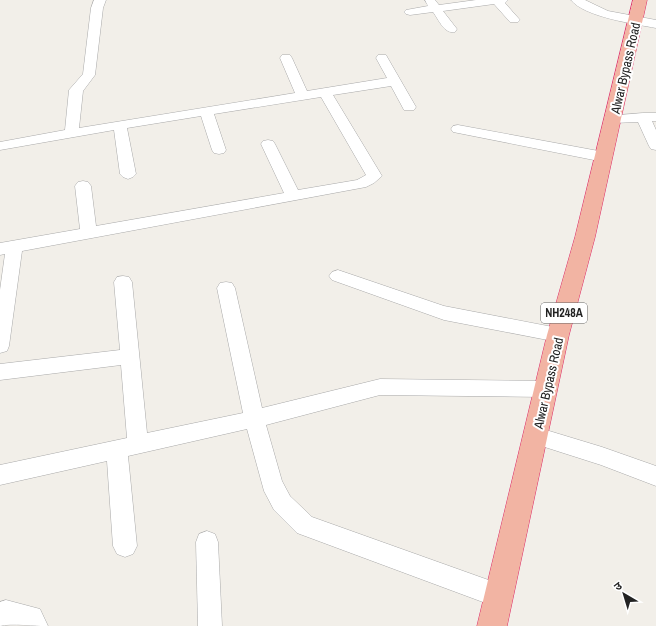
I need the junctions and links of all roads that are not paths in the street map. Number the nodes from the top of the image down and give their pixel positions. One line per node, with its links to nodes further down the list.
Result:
1 (100, 0): 20 (street)
2 (498, 0): 4 (street); 7 (street)
3 (577, 0): 6 (street)
4 (433, 4): 5 (street); 8 (street)
5 (410, 12)
6 (644, 15): 17 (highway, Alwar Bypass Road / NH248A)
7 (514, 20)
8 (452, 29)
9 (286, 58): 13 (street)
10 (382, 58): 11 (street)
11 (395, 81): 12 (street); 14 (street)
12 (326, 92): 13 (street); 28 (street)
13 (303, 96): 15 (street)
14 (409, 106)
15 (206, 111): 18 (street); 24 (street)
16 (650, 117): 17 (street); 23 (street)
17 (613, 119): 25 (highway, Alwar Bypass Road / NH248A)
18 (120, 125): 20 (street); 26 (street)
19 (458, 128): 25 (street)
20 (72, 132): 22 (street)
21 (268, 144): 28 (street)
22 (0, 146)
23 (656, 146)
24 (219, 150)
25 (604, 157): 34 (highway, Alwar Bypass Road / NH248A)
26 (128, 174)
27 (83, 186): 29 (street)
28 (293, 196): 29 (street)
29 (89, 234): 30 (street)
30 (7, 248): 35 (street)
31 (338, 276): 34 (street)
32 (123, 282): 36 (street)
33 (226, 288): 39 (street)
34 (558, 335): 38 (highway, Alwar Bypass Road / NH248A)
35 (0, 346)
36 (130, 356): 37 (street); 41 (street)
37 (0, 372)
38 (546, 389): 39 (street); 40 (highway, Alwar Bypass Road / NH248A)
39 (254, 419): 41 (street); 47 (street)
40 (536, 436): 44 (street); 47 (highway, Alwar Bypass Road / NH248A)
41 (138, 445): 42 (street)
42 (117, 450): 43 (street); 46 (street)
43 (0, 476)
44 (656, 476)
45 (207, 542): 50 (street)
46 (125, 546)
47 (499, 596): 51 (highway, Alwar Bypass Road / NH248A)
48 (0, 614): 49 (street)
49 (36, 626)
50 (210, 626)
51 (492, 626)

